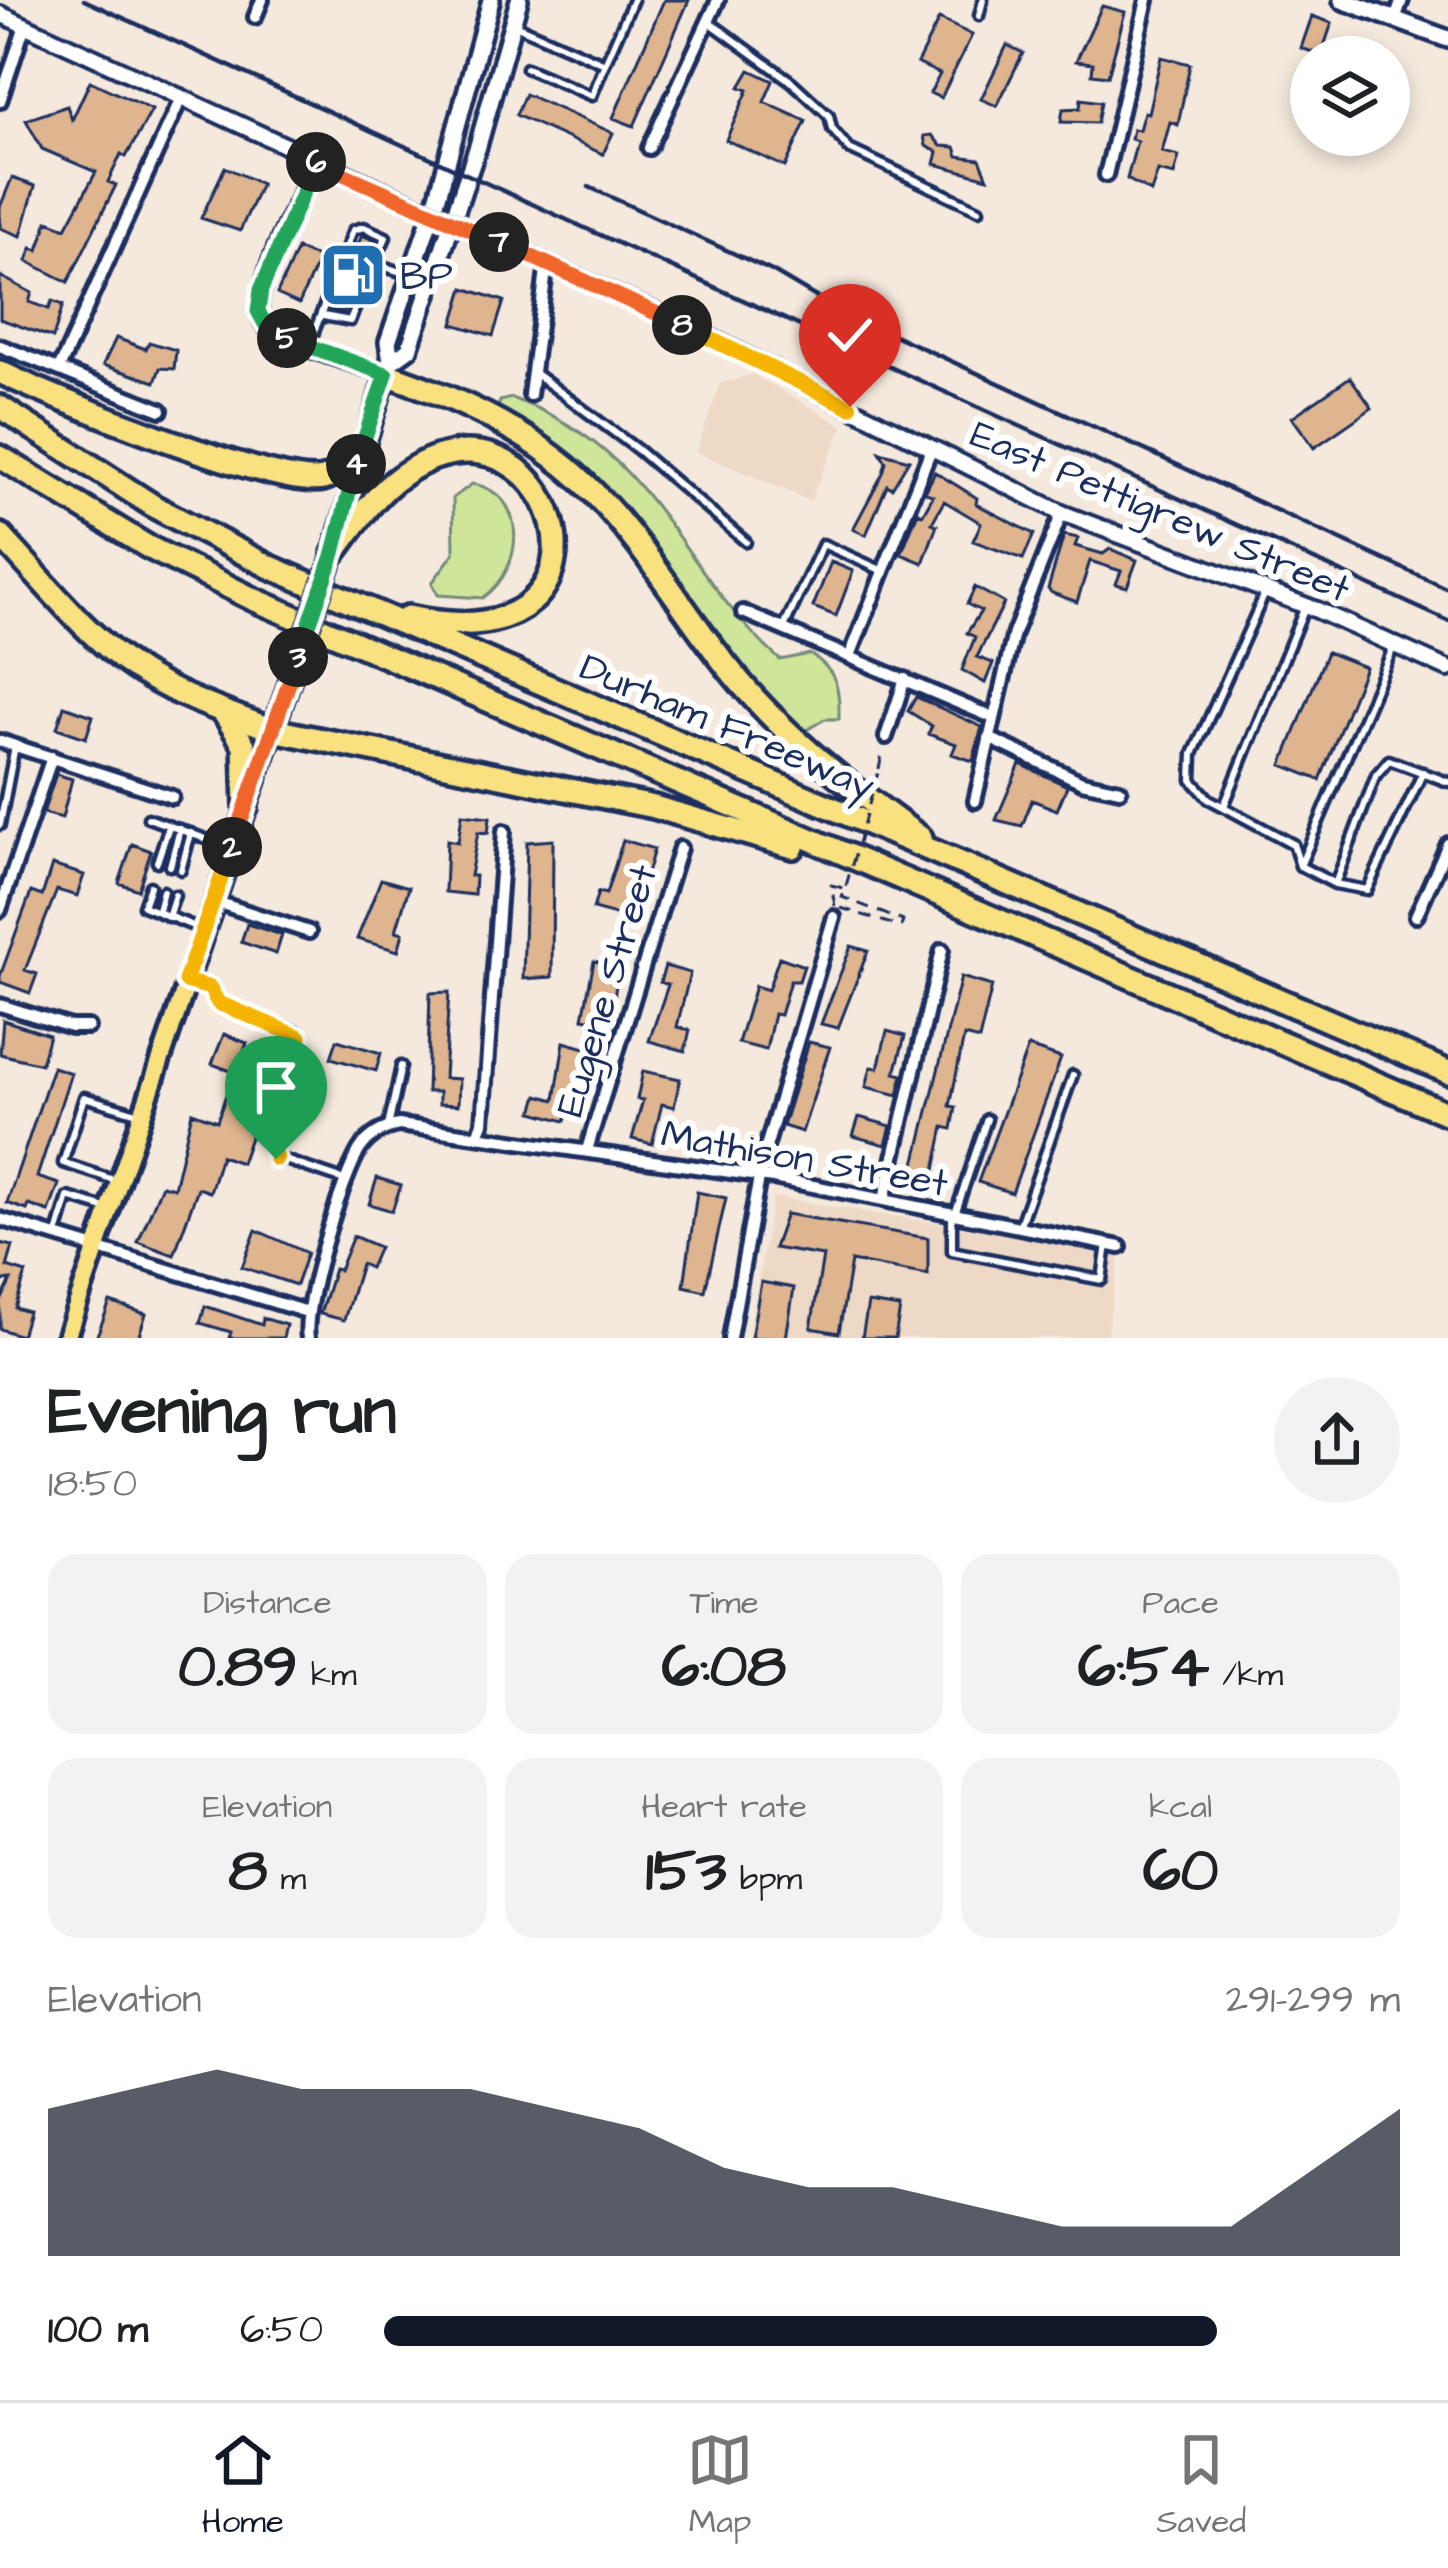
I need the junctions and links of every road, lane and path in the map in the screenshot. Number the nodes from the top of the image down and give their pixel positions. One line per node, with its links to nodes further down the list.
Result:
1 (262, 0): 12 (street)
2 (491, 0): 32 (main road)
3 (519, 0): 15 (main road)
4 (633, 0): 18 (lane)
5 (718, 0): 14 (street)
6 (982, 0): 11 (lane)
7 (1147, 0): 24 (street)
8 (1342, 0): 13 (main road)
9 (1402, 0): 13 (street)
10 (0, 14): 16 (street, East Pettigrew Street)
11 (979, 16)
12 (255, 17)
13 (1395, 20): 17 (main road)
14 (708, 21): 22 (street); 25 (lane)
15 (512, 23): 18 (lane); 40 (main road)
16 (25, 25): 20 (street, East Pettigrew Street); 21 (street)
17 (1448, 38)
18 (605, 64): 19 (lane)
19 (526, 68)
20 (182, 96): 23 (street, East Pettigrew Street); 41 (street)
21 (0, 101)
22 (649, 148)
23 (317, 160): 31 (street, East Pettigrew Street, bridge); 38 (street)
24 (1106, 175)
25 (979, 210)
26 (348, 242): 27 (lane); 28 (lane); 29 (lane)
27 (357, 247)
28 (375, 258): 32 (lane); 34 (lane)
29 (341, 259): 30 (lane); 37 (lane)
30 (350, 263)
31 (547, 263): 43 (street); 47 (street, East Pettigrew Street)
32 (411, 275): 40 (main road)
33 (356, 285): 34 (lane)
34 (365, 289): 36 (lane)
35 (348, 303): 36 (lane)
36 (357, 308): 37 (lane)
37 (323, 316): 38 (lane)
38 (308, 345): 40 (street)
39 (0, 346): 41 (street)
40 (388, 368): 49 (main road); 88 (highway)
41 (59, 369): 46 (street)
42 (0, 372): 49 (highway)
43 (533, 372): 44 (street); 52 (lane)
44 (530, 395)
45 (0, 407): 56 (highway, Durham Freeway)
46 (161, 410)
47 (931, 448): 50 (street, East Pettigrew Street); 54 (street)
48 (0, 457): 92 (highway, Durham Freeway)
49 (356, 462): 53 (main road)
50 (1062, 512): 55 (street, East Pettigrew Street); 65 (street)
51 (0, 535): 64 (highway)
52 (746, 542)
53 (334, 553): 56 (highway); 66 (main road, bridge)
54 (884, 571): 59 (lane); 61 (street)
55 (1266, 590): 57 (street, East Pettigrew Street); 78 (lane)
56 (357, 605): 88 (highway, Durham Freeway)
57 (1306, 605): 60 (street, East Pettigrew Street); 78 (lane)
58 (742, 612): 59 (street)
59 (784, 629): 61 (street)
60 (1394, 644): 62 (street, East Pettigrew Street); 91 (lane)
61 (850, 656): 63 (street)
62 (1448, 669)
63 (905, 679): 65 (street); 67 (street)
64 (215, 708): 66 (highway); 77 (highway)
65 (994, 718): 68 (street)
66 (273, 730): 77 (main road); 92 (highway)
67 (886, 737): 96 (path, bridge)
68 (989, 738): 74 (street); 76 (street)
69 (0, 741): 70 (street)
70 (16, 745): 71 (street); 80 (lane)
71 (52, 757): 75 (street); 101 (street)
72 (1424, 771): 73 (lane); 94 (lane); 94 (lane)
73 (1448, 782)
74 (1120, 790)
75 (172, 797)
76 (974, 801)
77 (246, 806): 86 (main road)
78 (1224, 806): 91 (lane)
79 (148, 818): 81 (lane)
80 (0, 825)
81 (169, 826): 82 (lane); 89 (lane)
82 (180, 829): 84 (lane); 90 (lane)
83 (504, 831): 119 (street)
84 (191, 833): 86 (lane); 93 (lane)
85 (1448, 844): 104 (street)
86 (232, 848): 99 (main road)
87 (680, 848): 120 (street, Eugene Street)
88 (946, 856): 113 (highway, Durham Freeway)
89 (157, 862)
90 (170, 866)
91 (1300, 866): 94 (lane)
92 (872, 867): 116 (highway, Durham Freeway)
93 (181, 871)
94 (1335, 884)
95 (150, 886): 102 (lane)
96 (845, 887): 100 (path); 103 (path)
97 (164, 891): 102 (lane)
98 (175, 895): 105 (lane)
99 (213, 901): 106 (main road); 107 (street)
100 (851, 908)
101 (0, 910)
102 (157, 912): 105 (lane)
103 (835, 912): 121 (street)
104 (1416, 916)
105 (168, 917): 106 (lane)
106 (203, 930): 109 (main road)
107 (309, 932)
108 (942, 950): 124 (street)
109 (185, 981): 115 (main road); 123 (lane)
110 (0, 1005): 111 (street)
111 (88, 1027)
112 (401, 1066): 118 (lane)
113 (1448, 1072)
114 (1073, 1075): 128 (lane)
115 (140, 1114): 122 (main road); 122 (lane)
116 (1448, 1114)
117 (987, 1119): 126 (lane)
118 (388, 1127): 119 (street, Mathison Street); 123 (street)
119 (478, 1135): 120 (street, Mathison Street)
120 (587, 1150): 121 (street, Mathison Street)
121 (759, 1176): 124 (street, Mathison Street); 136 (street)
122 (118, 1181): 125 (main road)
123 (348, 1181): 133 (street)
124 (884, 1200): 126 (street, Mathison Street)
125 (109, 1209): 129 (lane); 131 (main road)
126 (954, 1214): 128 (street, Mathison Street); 130 (lane)
127 (0, 1219): 129 (street)
128 (1019, 1227): 130 (street, Mathison Street)
129 (57, 1234): 131 (street)
130 (1107, 1244): 132 (street, Mathison Street)
131 (97, 1246): 133 (street); 134 (main road)
132 (1120, 1247)
133 (307, 1312): 135 (street)
134 (67, 1338)
135 (308, 1338)
136 (730, 1338)

